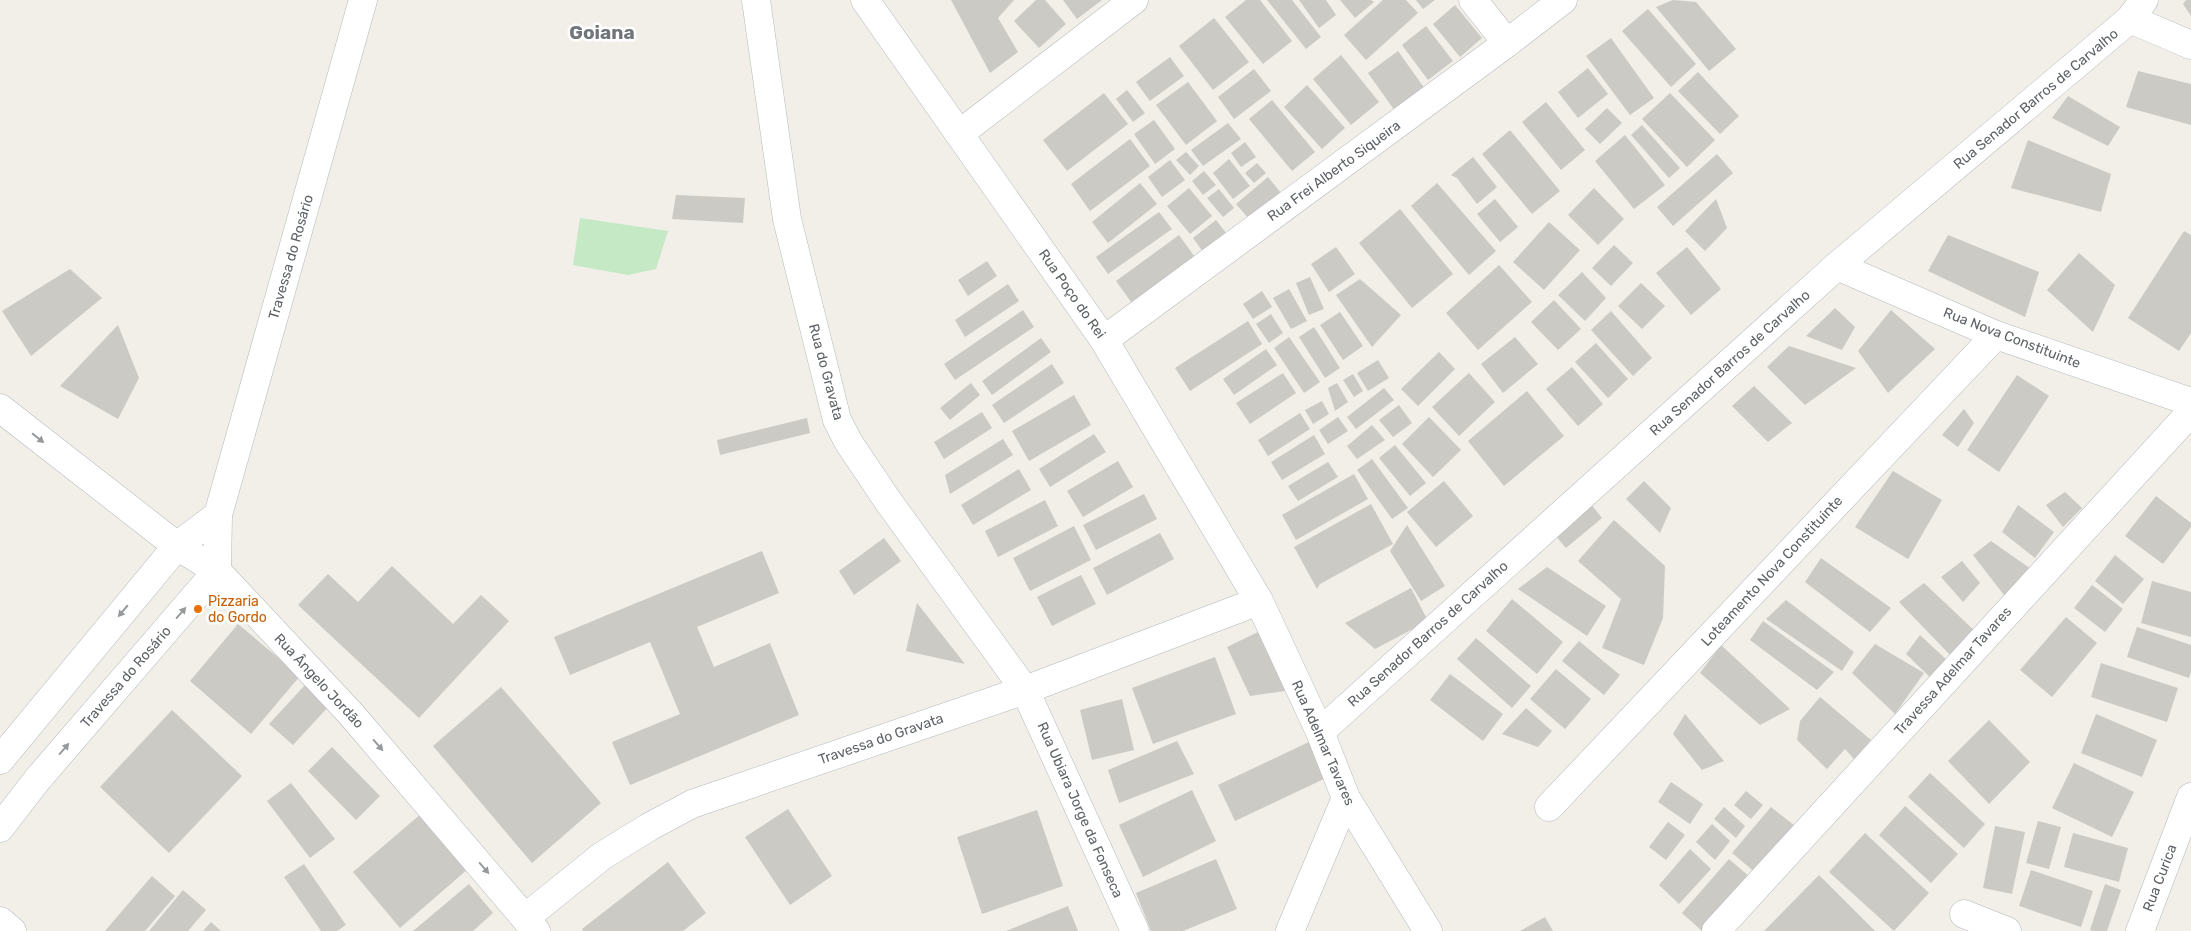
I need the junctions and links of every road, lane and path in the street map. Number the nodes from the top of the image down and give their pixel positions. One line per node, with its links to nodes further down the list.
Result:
1 (363, 0): 17 (street, Travessa do Rosário)
2 (756, 0): 21 (street, Rua do Gravata)
3 (865, 0): 10 (street, Rua Poço do Rei)
4 (1134, 0): 10 (street)
5 (1472, 0): 8 (street)
6 (1563, 0): 8 (street, Rua Frei Alberto Siqueira)
7 (2137, 10): 9 (street); 11 (street, Rua Senador Barros de Carvalho)
8 (1507, 43): 13 (street, Rua Frei Alberto Siqueira)
9 (2191, 45)
10 (959, 134): 13 (street, Rua Poço do Rei)
11 (1837, 266): 12 (street, Rua Nova Constituinte); 22 (street, Rua Senador Barros de Carvalho)
12 (1996, 335): 14 (street, Rua Nova Constituinte); 27 (street, Loteamento Nova Constituinte)
13 (1104, 340): 20 (street, Rua Poço do Rei)
14 (2191, 402)
15 (0, 408): 18 (street, Rua Ângelo Jordão, one-way to 18)
16 (2191, 412): 36 (street, Travessa Adelmar Tavares)
17 (218, 515): 18 (street); 19 (street, Travessa do Rosário)
18 (177, 546): 19 (street, Rua Ângelo Jordão); 23 (street, one-way to 23)
19 (217, 571): 24 (street, Travessa do Rosário, one-way to 19); 31 (street, Rua Ângelo Jordão, one-way to 31)
20 (1259, 601): 21 (street, Travessa do Gravata); 22 (street, Rua Adelmar Tavares)
21 (1025, 690): 31 (street, Travessa do Gravata); 33 (street, Rua Ubiara Jorge da Fonseca)
22 (1320, 732): 26 (street, Rua Adelmar Tavares)
23 (2, 758): 24 (street)
24 (37, 780): 28 (street, Travessa do Rosário)
25 (2191, 797): 38 (street, Rua Curica)
26 (1346, 798): 34 (street); 35 (street, Rua Adelmar Tavares)
27 (1549, 807)
28 (0, 828)
29 (1964, 914): 37 (street)
30 (0, 921): 32 (street)
31 (531, 924)
32 (12, 931)
33 (1134, 931)
34 (1290, 931)
35 (1428, 931)
36 (1716, 931)
37 (2007, 931)
38 (2140, 931)

